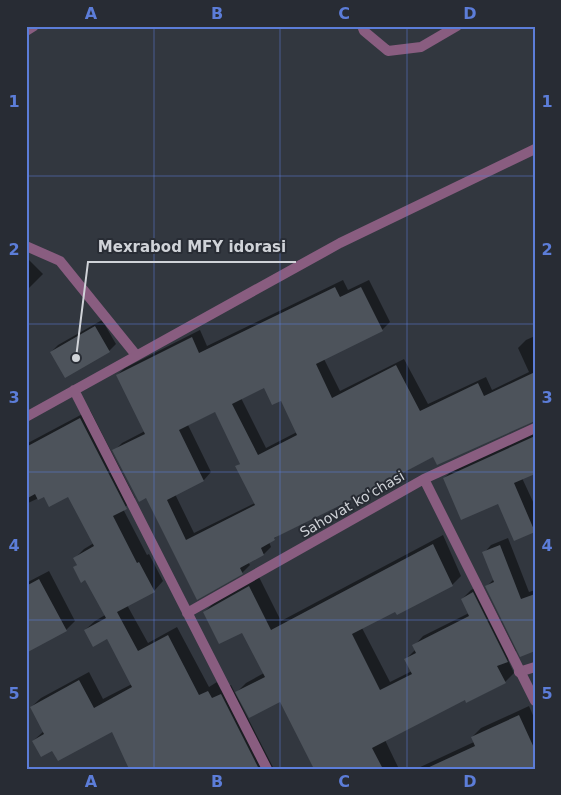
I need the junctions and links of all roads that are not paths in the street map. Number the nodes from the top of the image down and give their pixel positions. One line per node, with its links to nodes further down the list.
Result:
1 (34, 26): 4 (street)
2 (362, 26): 3 (street)
3 (457, 26)
4 (26, 30)
5 (535, 149): 7 (street)
6 (26, 246): 7 (street)
7 (136, 355): 8 (street)
8 (74, 390): 9 (street); 12 (street)
9 (26, 417)
10 (535, 428): 11 (street, Sahovat ko'chasi)
11 (424, 479): 12 (street, Sahovat ko'chasi); 14 (street)
12 (187, 613): 16 (street)
13 (535, 667): 14 (street)
14 (520, 672): 15 (street)
15 (535, 701)
16 (267, 769)

